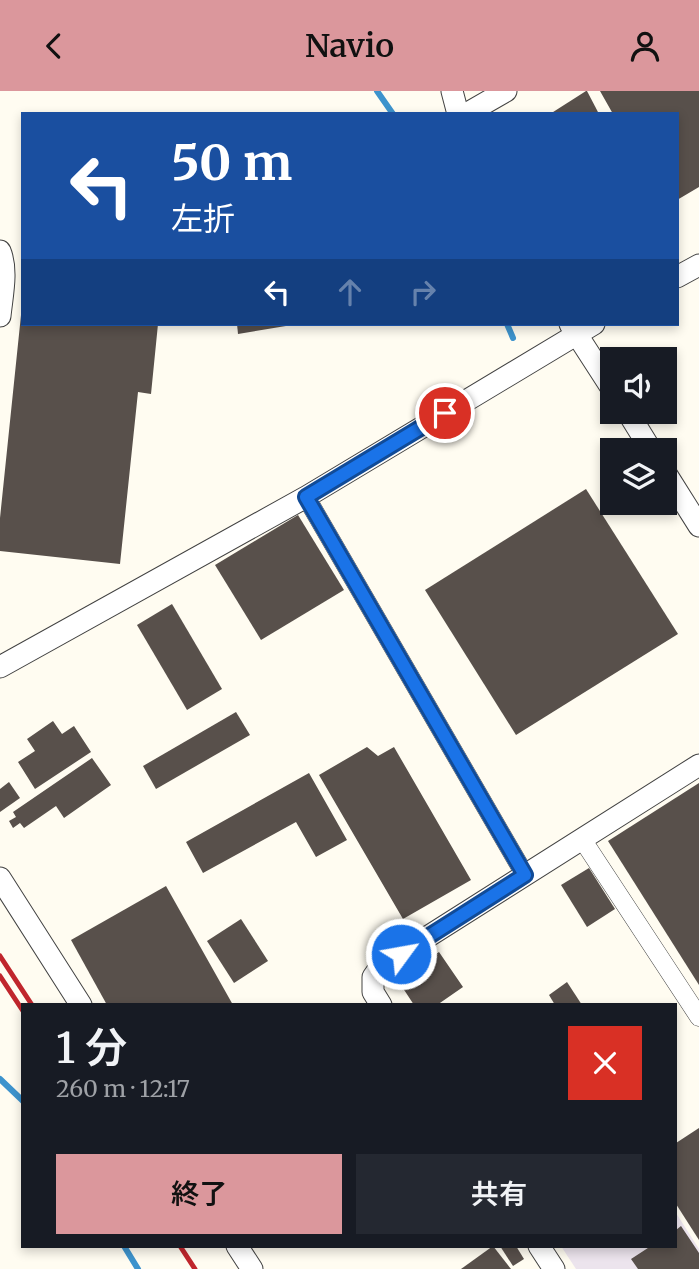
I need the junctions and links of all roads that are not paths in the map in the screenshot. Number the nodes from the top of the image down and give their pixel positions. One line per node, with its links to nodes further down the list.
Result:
1 (452, 91): 3 (street)
2 (506, 91): 4 (street)
3 (457, 112)
4 (469, 112)
5 (0, 251): 8 (street)
6 (699, 265): 7 (street)
7 (679, 276)
8 (0, 316)
9 (580, 327): 10 (street); 12 (street)
10 (600, 366)
11 (677, 491): 13 (street)
12 (306, 497): 14 (street); 17 (street)
13 (699, 526)
14 (0, 667)
15 (699, 765): 16 (street)
16 (582, 839): 17 (street); 21 (street)
17 (525, 875): 20 (street)
18 (0, 878): 19 (street)
19 (80, 1003)
20 (381, 1003)
21 (699, 1017)
22 (238, 1248): 24 (street)
23 (540, 1248): 25 (street)
24 (252, 1269)
25 (554, 1269)

